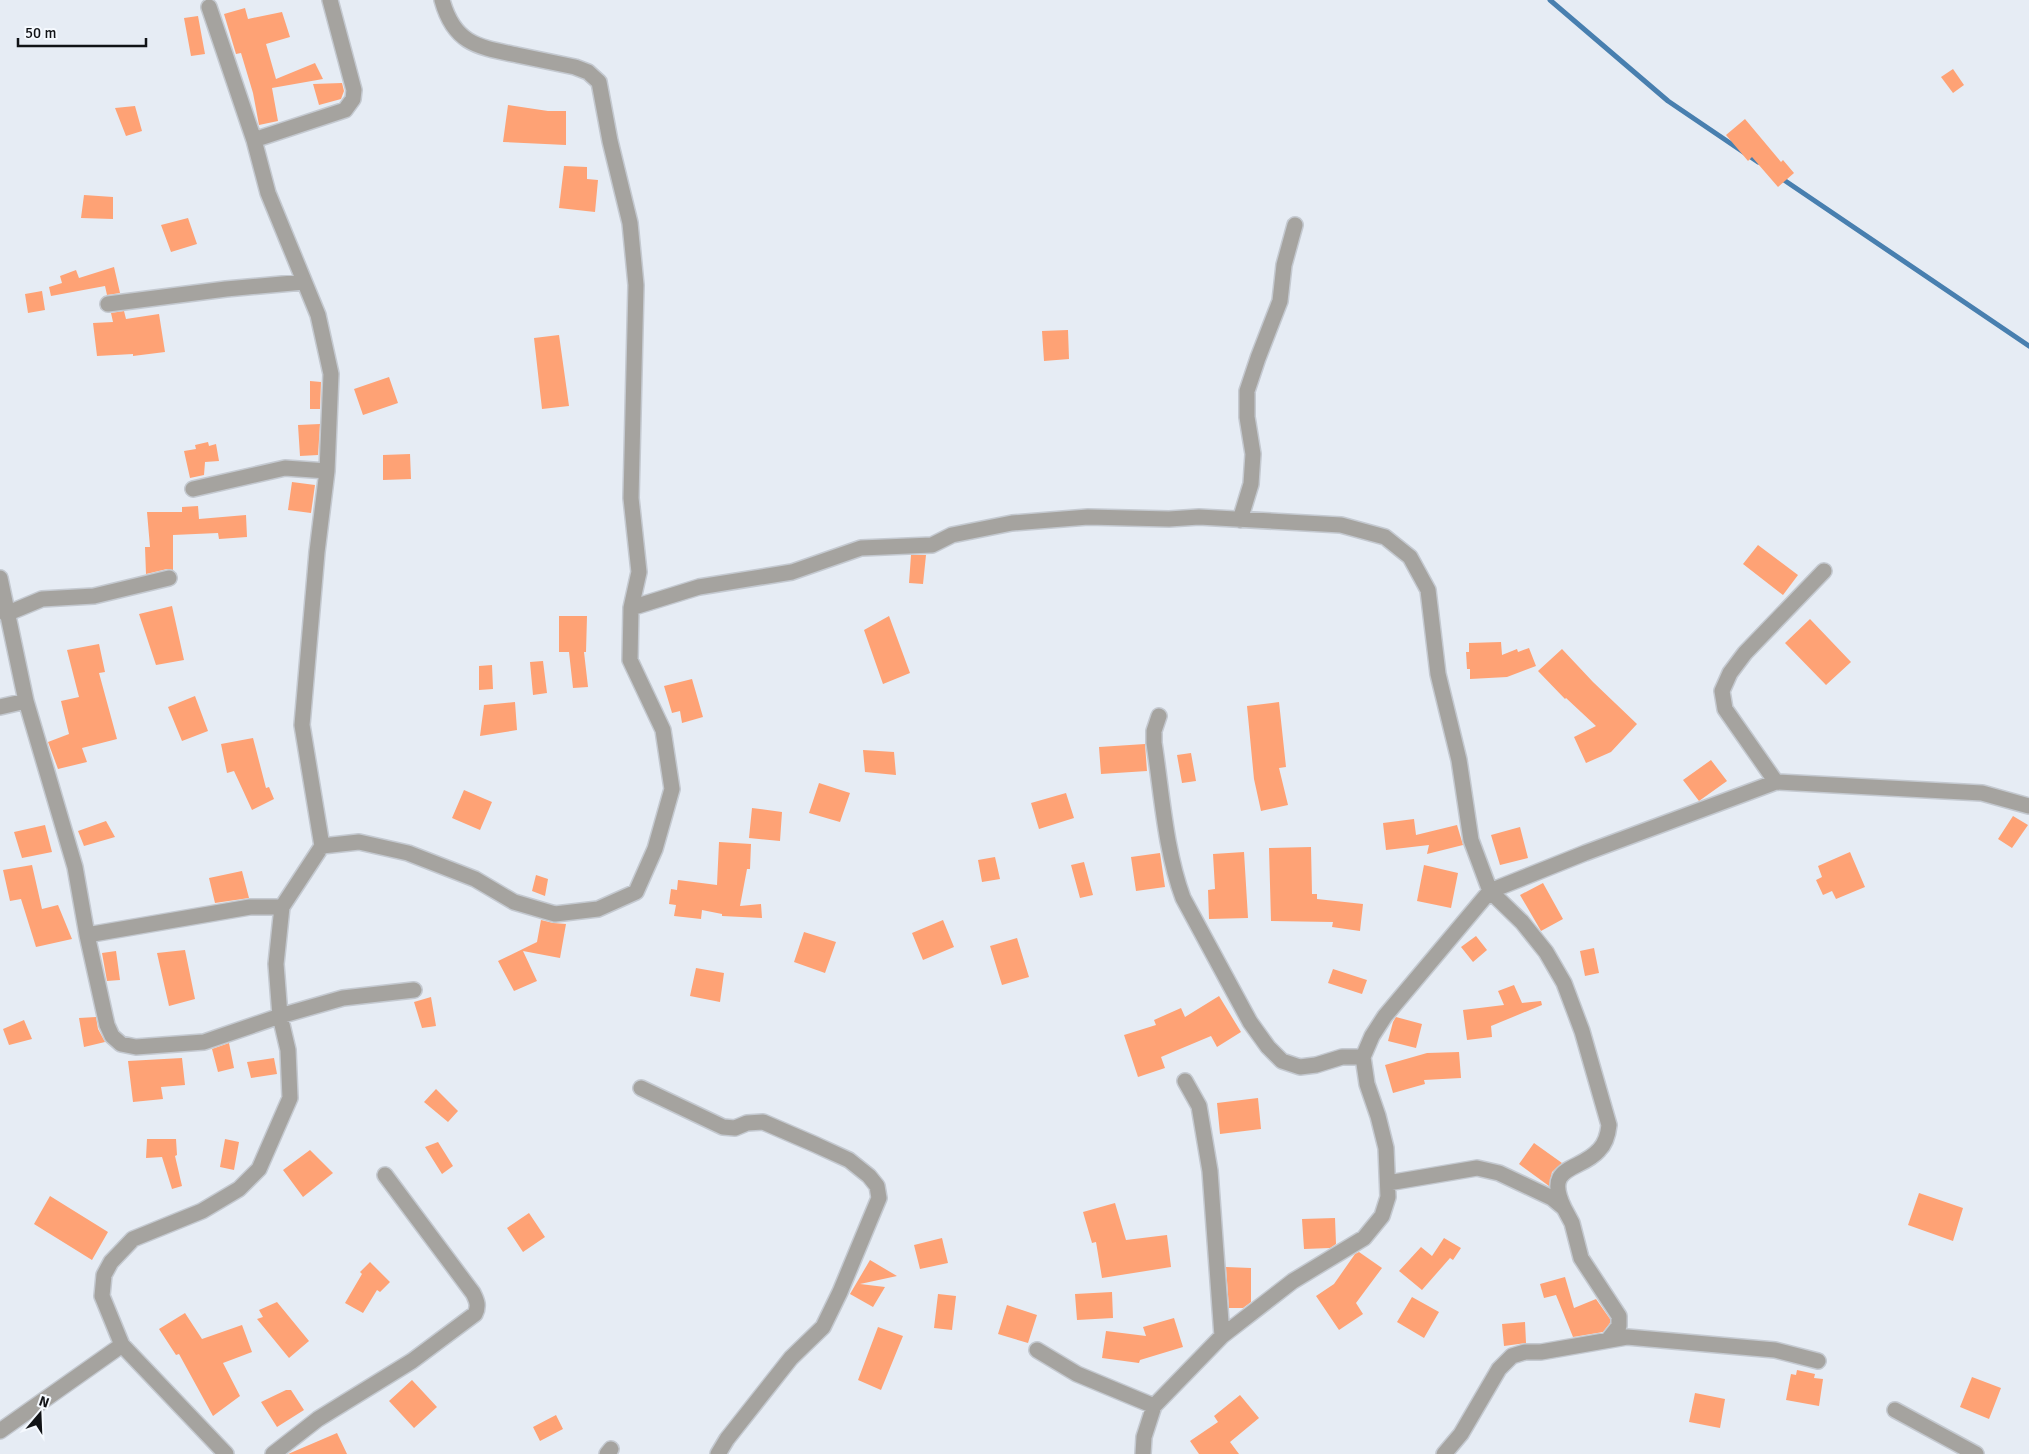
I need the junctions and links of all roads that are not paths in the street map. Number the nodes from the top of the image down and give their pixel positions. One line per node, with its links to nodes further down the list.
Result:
1 (330, 0): 4 (street)
2 (442, 0): 14 (street)
3 (209, 7): 4 (street)
4 (254, 140): 6 (street)
5 (1295, 225): 10 (street)
6 (304, 282): 7 (street); 8 (street)
7 (108, 304)
8 (327, 471): 9 (street); 21 (street)
9 (193, 489)
10 (1240, 520): 14 (street); 22 (street)
11 (1824, 571): 19 (street)
12 (0, 578): 15 (street)
13 (169, 578): 15 (street)
14 (631, 608): 21 (street)
15 (6, 614): 16 (street)
16 (26, 701): 17 (street); 24 (street)
17 (0, 707)
18 (1159, 716): 27 (street)
19 (1776, 782): 20 (street); 22 (street)
20 (2029, 806)
21 (322, 846): 23 (street)
22 (1490, 891): 27 (street); 32 (street)
23 (282, 907): 24 (street); 26 (street)
24 (87, 935): 26 (street)
25 (414, 990): 26 (street)
26 (280, 1016): 35 (street)
27 (1363, 1058): 31 (street)
28 (1185, 1081): 33 (street)
29 (641, 1088): 43 (street)
30 (385, 1175): 42 (street)
31 (1388, 1183): 32 (street); 33 (street)
32 (1564, 1208): 34 (street)
33 (1222, 1336): 38 (street)
34 (1608, 1340): 37 (street); 45 (street)
35 (122, 1344): 40 (street); 41 (street)
36 (1037, 1350): 38 (street)
37 (1818, 1361)
38 (1154, 1406): 44 (street)
39 (1895, 1410): 46 (street)
40 (0, 1431)
41 (226, 1454)
42 (273, 1454)
43 (718, 1454)
44 (1143, 1454)
45 (1444, 1454)
46 (1976, 1454)

